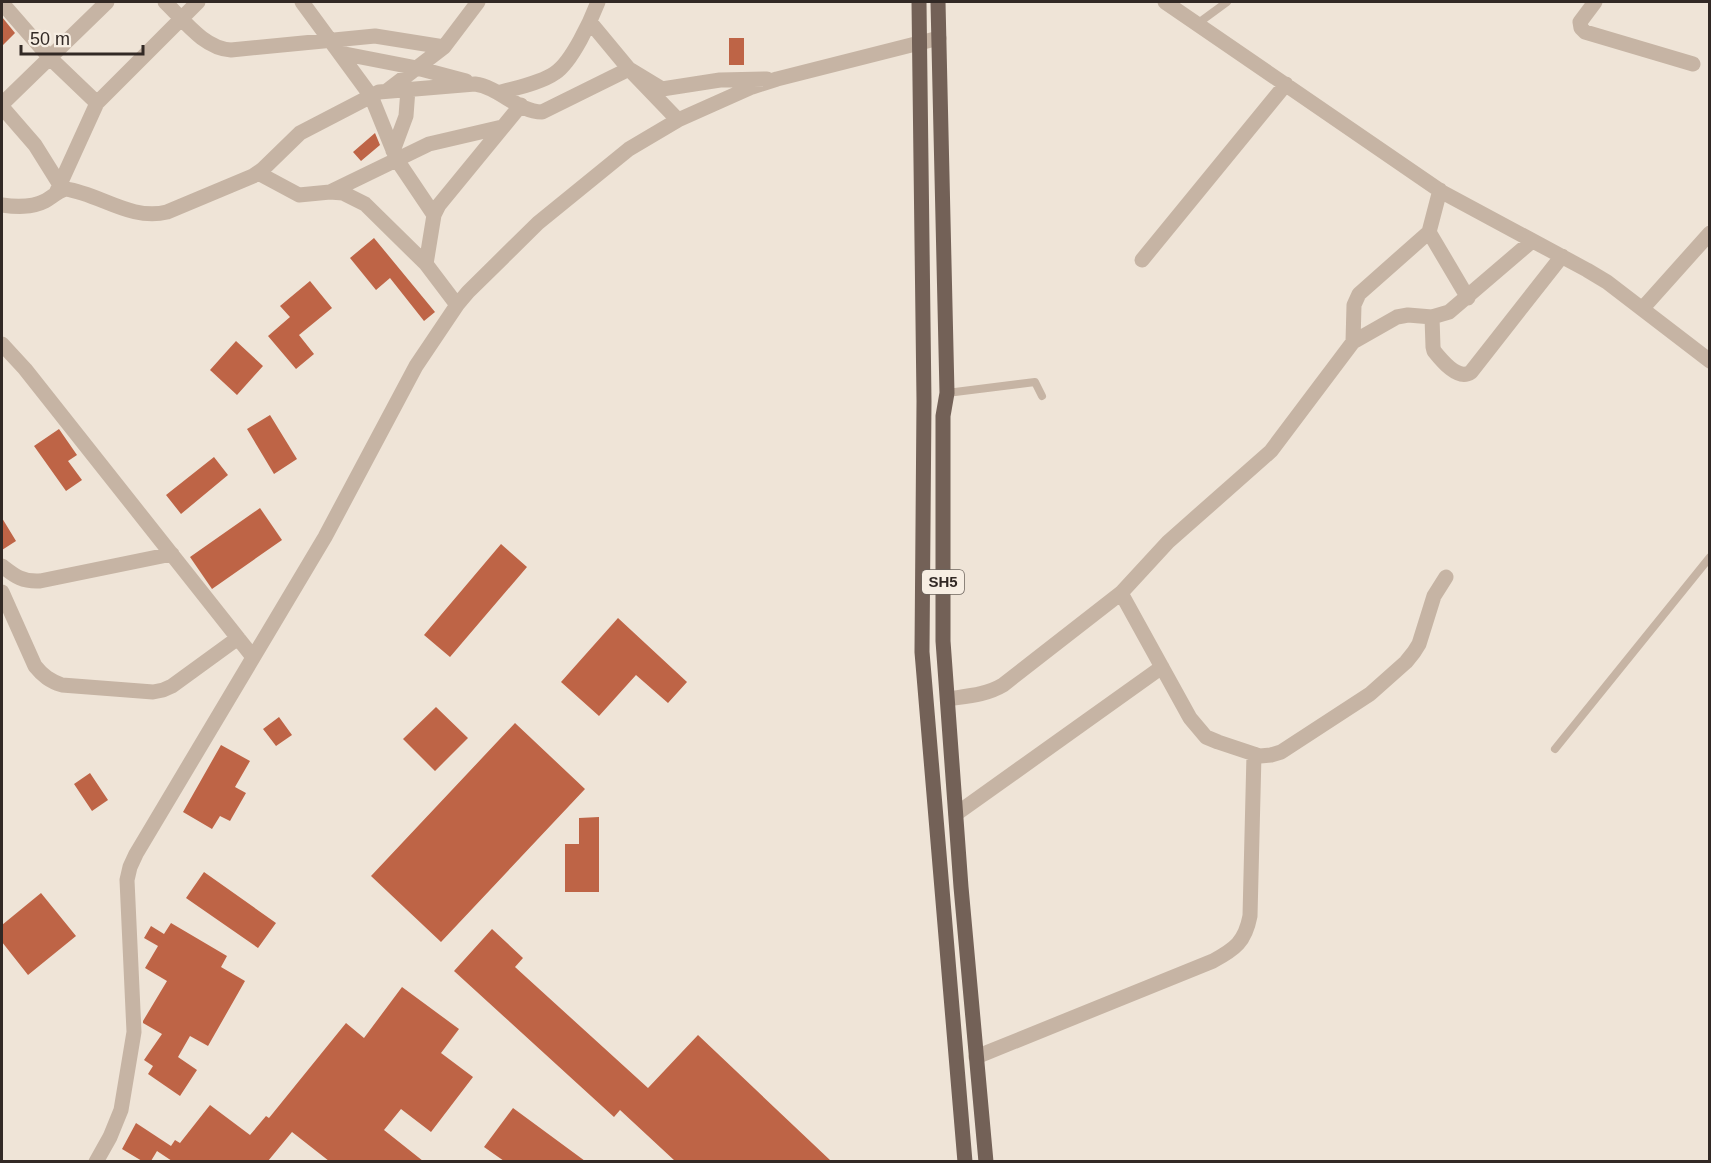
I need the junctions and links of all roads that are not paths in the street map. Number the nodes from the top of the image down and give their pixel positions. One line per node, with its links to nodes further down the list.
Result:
1 (107, 2): 20 (street)
2 (165, 2): 13 (street)
3 (198, 2): 13 (street)
4 (302, 2): 18 (street)
5 (478, 2): 19 (street)
6 (598, 2): 14 (street)
7 (919, 2): 17 (main road, SH5)
8 (938, 2): 16 (main road, SH5)
9 (1165, 2): 15 (street)
10 (1227, 2): 15 (lane)
11 (1595, 2): 21 (street)
12 (2, 3): 20 (street)
13 (181, 18): 18 (street); 31 (street)
14 (590, 22): 23 (street); 29 (street)
15 (1197, 24): 26 (street)
16 (939, 38): 17 (street); 56 (main road, SH5)
17 (920, 43): 24 (street); 74 (main road, SH5)
18 (335, 47): 19 (street); 22 (street); 30 (street)
19 (444, 47): 22 (street)
20 (50, 58): 31 (street); 33 (street)
21 (1693, 64)
22 (417, 68): 25 (street); 28 (street)
23 (629, 69): 24 (street); 32 (street); 34 (street)
24 (777, 79): 34 (street)
25 (476, 84): 27 (street); 29 (street)
26 (1286, 84): 39 (street); 47 (street)
27 (408, 89): 28 (street); 36 (street)
28 (387, 90): 30 (street)
29 (498, 93): 32 (street)
30 (370, 96): 36 (street); 37 (street)
31 (97, 103): 38 (street)
32 (521, 105): 35 (street)
33 (2, 106): 38 (street)
34 (678, 120): 50 (street)
35 (502, 127): 36 (street); 42 (street)
36 (395, 156): 40 (street); 42 (street)
37 (258, 173): 38 (street); 40 (street)
38 (58, 189): 41 (street)
39 (1440, 190): 43 (street); 45 (street)
40 (330, 192): 48 (street)
41 (2, 205)
42 (434, 215): 48 (street)
43 (1429, 232): 49 (street); 53 (street)
44 (1710, 233): 51 (street)
45 (1532, 241): 46 (street); 49 (street)
46 (1562, 256): 51 (street); 52 (street)
47 (1142, 260)
48 (426, 264): 50 (street)
49 (1468, 297): 52 (street)
50 (457, 305): 65 (street)
51 (1642, 309): 55 (street)
52 (1431, 317): 53 (street)
53 (1353, 342): 63 (street)
54 (2, 344): 58 (street)
55 (1710, 362)
56 (947, 393): 57 (lane); 67 (main road, SH5)
57 (1042, 396)
58 (172, 554): 60 (street); 64 (street)
59 (1710, 557): 68 (lane)
60 (2, 566)
61 (1446, 577): 69 (street)
62 (2, 592): 64 (street)
63 (1121, 593): 66 (street); 67 (street)
64 (238, 638): 65 (street)
65 (253, 657): 73 (street)
66 (1162, 667): 69 (street); 70 (street)
67 (948, 699): 70 (main road, SH5)
68 (1555, 749)
69 (1254, 754): 71 (street)
70 (956, 814): 71 (main road, SH5)
71 (976, 1057): 72 (main road, SH5)
72 (981, 1160)
73 (96, 1161)
74 (965, 1161)

